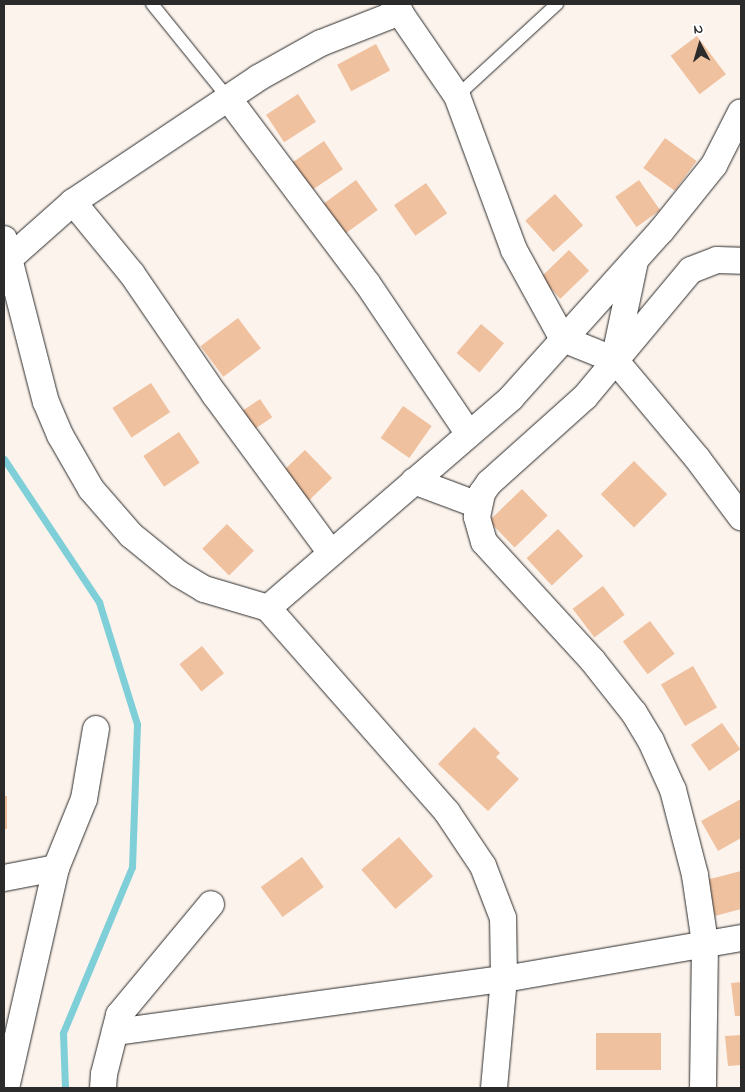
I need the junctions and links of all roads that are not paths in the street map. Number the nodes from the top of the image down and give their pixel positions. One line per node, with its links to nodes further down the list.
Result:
1 (152, 4): 5 (lane)
2 (557, 4): 4 (lane)
3 (397, 8): 4 (street); 5 (street)
4 (457, 96): 11 (street)
5 (228, 98): 7 (street); 13 (street)
6 (741, 112): 9 (street)
7 (74, 202): 8 (street); 17 (street)
8 (6, 250): 18 (street)
9 (635, 260): 11 (street); 12 (street)
10 (741, 261): 12 (street)
11 (563, 340): 12 (street); 13 (street)
12 (615, 360): 15 (street); 16 (street)
13 (469, 434): 14 (street)
14 (414, 481): 15 (street); 17 (street)
15 (478, 505): 24 (street)
16 (741, 517)
17 (331, 553): 18 (street)
18 (268, 608): 25 (street)
19 (96, 729): 20 (street)
20 (56, 868): 21 (street); 27 (street)
21 (4, 878)
22 (211, 904): 26 (street)
23 (741, 938): 24 (street)
24 (705, 943): 25 (street); 30 (street)
25 (504, 978): 26 (street); 29 (street)
26 (114, 1032): 28 (street)
27 (5, 1088)
28 (104, 1088)
29 (494, 1088)
30 (703, 1088)

